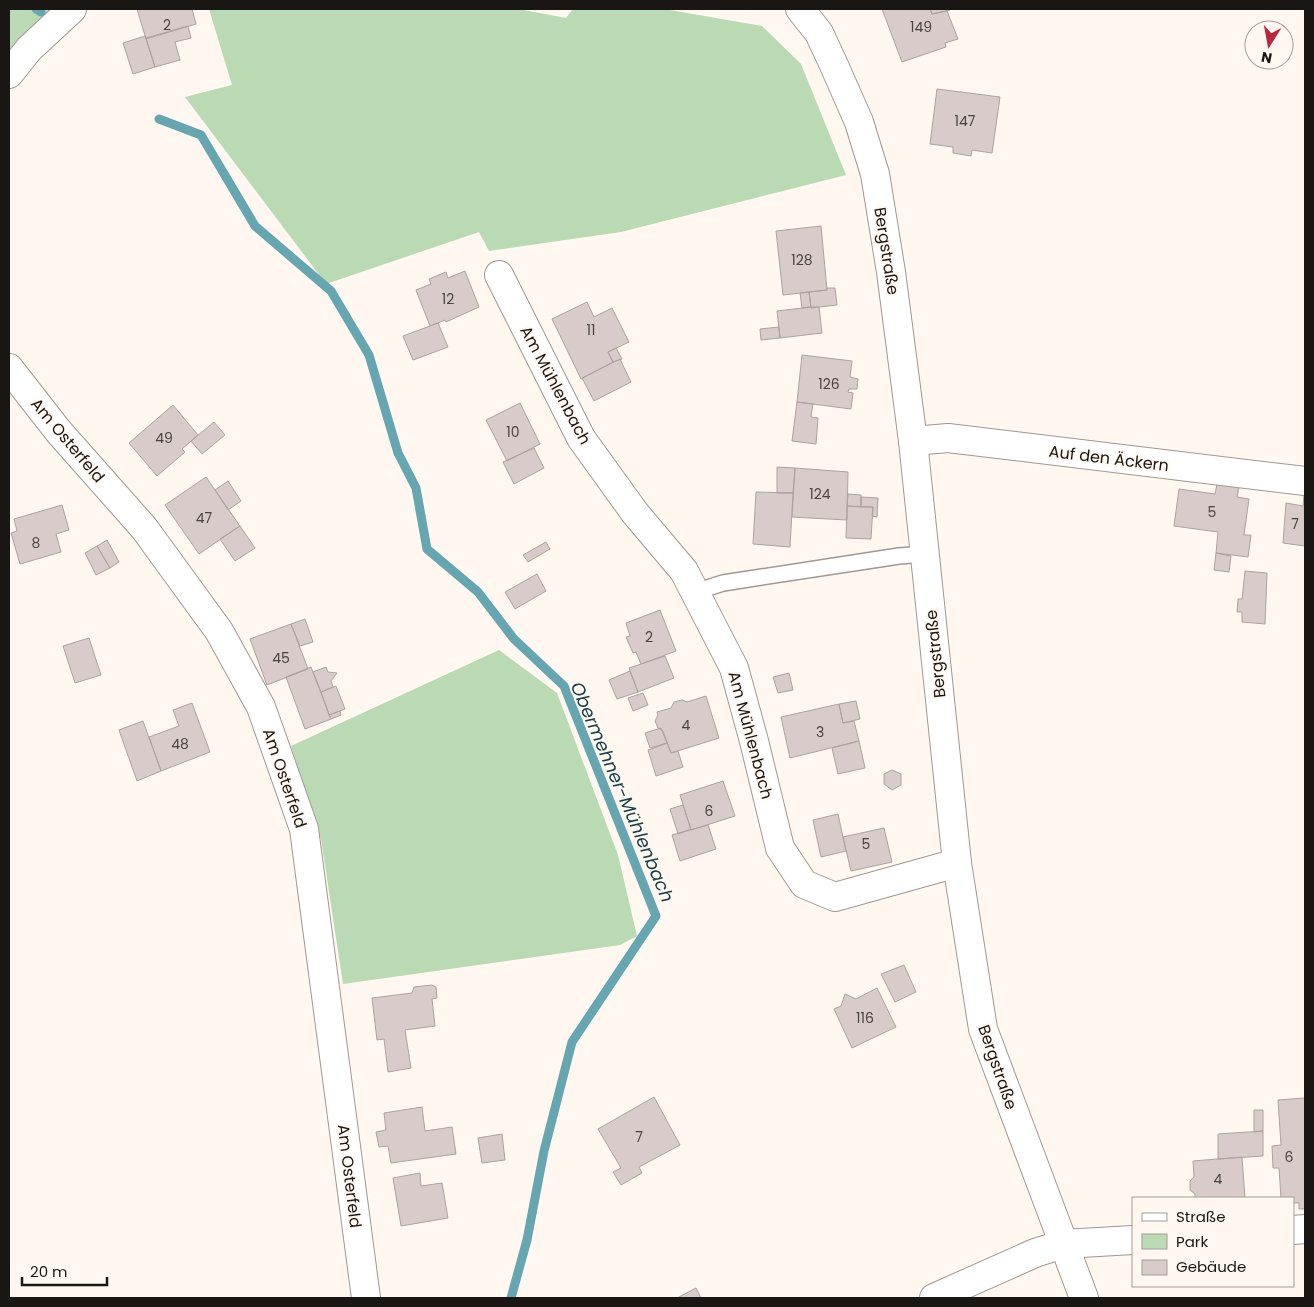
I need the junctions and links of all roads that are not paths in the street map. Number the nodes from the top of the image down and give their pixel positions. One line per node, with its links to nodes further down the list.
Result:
1 (72, 9): 3 (street)
2 (800, 9): 6 (street, Bergstraße)
3 (9, 74)
4 (499, 275): 9 (street, Am Mühlenbach)
5 (9, 368): 13 (street, Am Osterfeld)
6 (912, 441): 7 (street, Auf den Äckern); 8 (street, Bergstraße)
7 (1305, 481)
8 (925, 554): 9 (lane); 10 (street, Bergstraße)
9 (695, 592): 10 (street, Am Mühlenbach)
10 (957, 863): 12 (street, Bergstraße)
11 (1132, 1240): 12 (street)
12 (1063, 1244): 14 (street); 15 (street, Bergstraße)
13 (366, 1298)
14 (934, 1298)
15 (1084, 1298)

